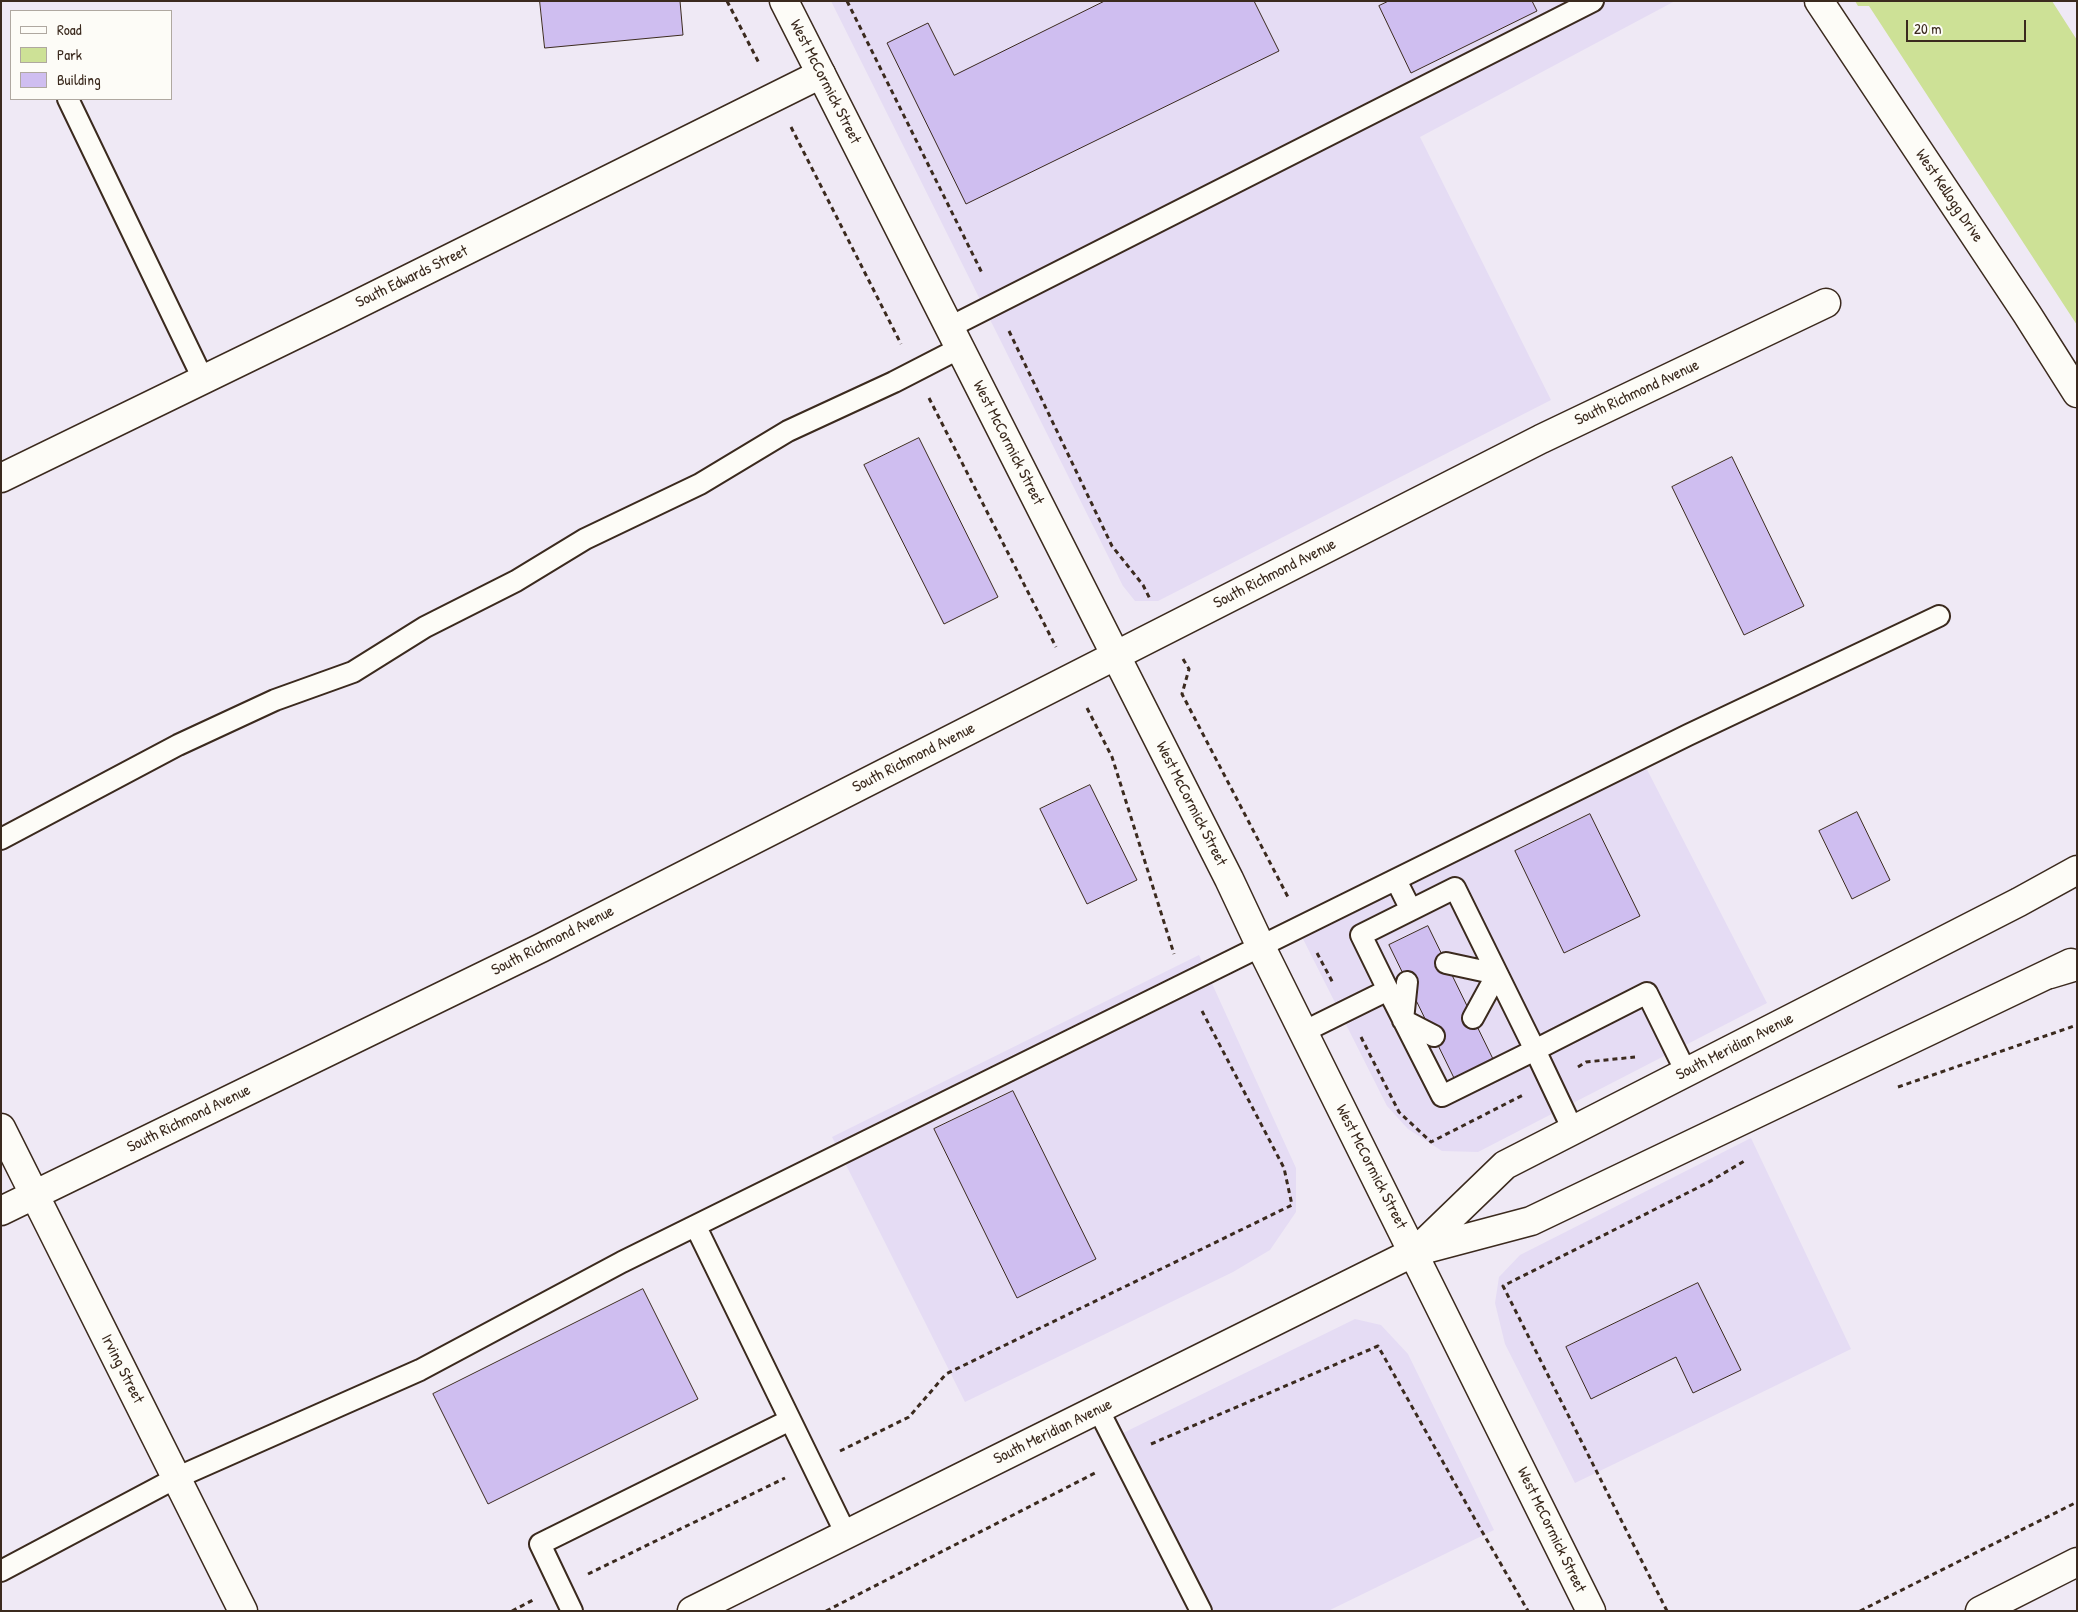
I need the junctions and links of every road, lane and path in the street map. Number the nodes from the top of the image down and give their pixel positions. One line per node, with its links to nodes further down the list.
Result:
1 (727, 1): 7 (path)
2 (847, 1): 10 (path)
3 (1593, 1): 10 (lane)
4 (1819, 1): 14 (main road, West Kellogg Drive)
5 (788, 2): 6 (main road, West McCormick Street)
6 (821, 74): 7 (main road, South Edwards Street); 11 (main road, West McCormick Street)
7 (776, 97): 12 (path); 13 (main road, South Edwards Street)
8 (68, 100): 13 (lane)
9 (1826, 303): 17 (main road, South Richmond Avenue)
10 (996, 304): 11 (lane); 17 (path)
11 (955, 338): 12 (lane); 18 (main road, West McCormick Street)
12 (915, 371): 19 (path); 20 (lane)
13 (203, 380): 15 (main road, South Edwards Street)
14 (2077, 393)
15 (1, 478)
16 (1939, 616): 22 (lane)
17 (1167, 629): 18 (main road, South Richmond Avenue); 24 (path)
18 (1116, 655): 19 (main road, South Richmond Avenue); 25 (main road, West McCormick Street)
19 (1072, 678): 32 (path); 48 (main road, South Richmond Avenue)
20 (1, 839)
21 (2077, 870): 42 (main road, South Meridian Avenue)
22 (1396, 880): 23 (lane); 24 (lane)
23 (1411, 910): 29 (lane); 33 (lane)
24 (1303, 926): 25 (lane); 34 (path)
25 (1261, 947): 32 (lane); 38 (main road, West McCormick Street)
26 (2077, 961): 30 (main road, South Meridian Avenue)
27 (1446, 962): 29 (lane)
28 (2077, 966): 30 (main road)
29 (1497, 974): 35 (lane); 41 (lane)
30 (2050, 974): 51 (main road, South Meridian Avenue)
31 (1407, 982): 36 (lane)
32 (1187, 983): 50 (lane); 55 (path)
33 (1388, 990): 34 (lane); 36 (lane)
34 (1347, 1011): 38 (lane); 43 (path)
35 (1473, 1018)
36 (1403, 1020): 39 (lane); 41 (lane)
37 (2077, 1025): 44 (path)
38 (1303, 1032): 51 (main road, West McCormick Street)
39 (1434, 1036)
40 (1670, 1040): 41 (lane); 42 (lane); 43 (path)
41 (1535, 1050): 43 (lane)
42 (1686, 1072): 46 (main road, South Meridian Avenue)
43 (1550, 1081): 46 (lane)
44 (1892, 1089)
45 (1, 1128): 48 (main road, Irving Street)
46 (1573, 1130): 51 (main road, South Meridian Avenue)
47 (1747, 1160): 70 (path)
48 (34, 1194): 49 (main road, South Richmond Avenue); 56 (main road, Irving Street)
49 (1, 1211)
50 (696, 1226): 53 (lane); 56 (lane)
51 (1414, 1252): 52 (main road, South Meridian Avenue); 69 (main road, West McCormick Street)
52 (1098, 1409): 54 (lane); 58 (main road, South Meridian Avenue)
53 (790, 1420): 55 (lane); 61 (lane)
54 (1124, 1458): 66 (path); 67 (lane); 68 (path)
55 (812, 1464): 58 (lane); 61 (path)
56 (176, 1478): 60 (lane); 62 (main road, Irving Street)
57 (2077, 1502): 71 (path)
58 (846, 1534): 65 (main road, South Meridian Avenue)
59 (2077, 1562): 72 (main road)
60 (1, 1571)
61 (561, 1587): 63 (path); 64 (lane)
62 (243, 1611)
63 (512, 1611)
64 (572, 1611)
65 (692, 1611)
66 (826, 1611)
67 (1200, 1611)
68 (1528, 1611)
69 (1591, 1611)
70 (1667, 1611)
71 (1860, 1611)
72 (1980, 1611)

